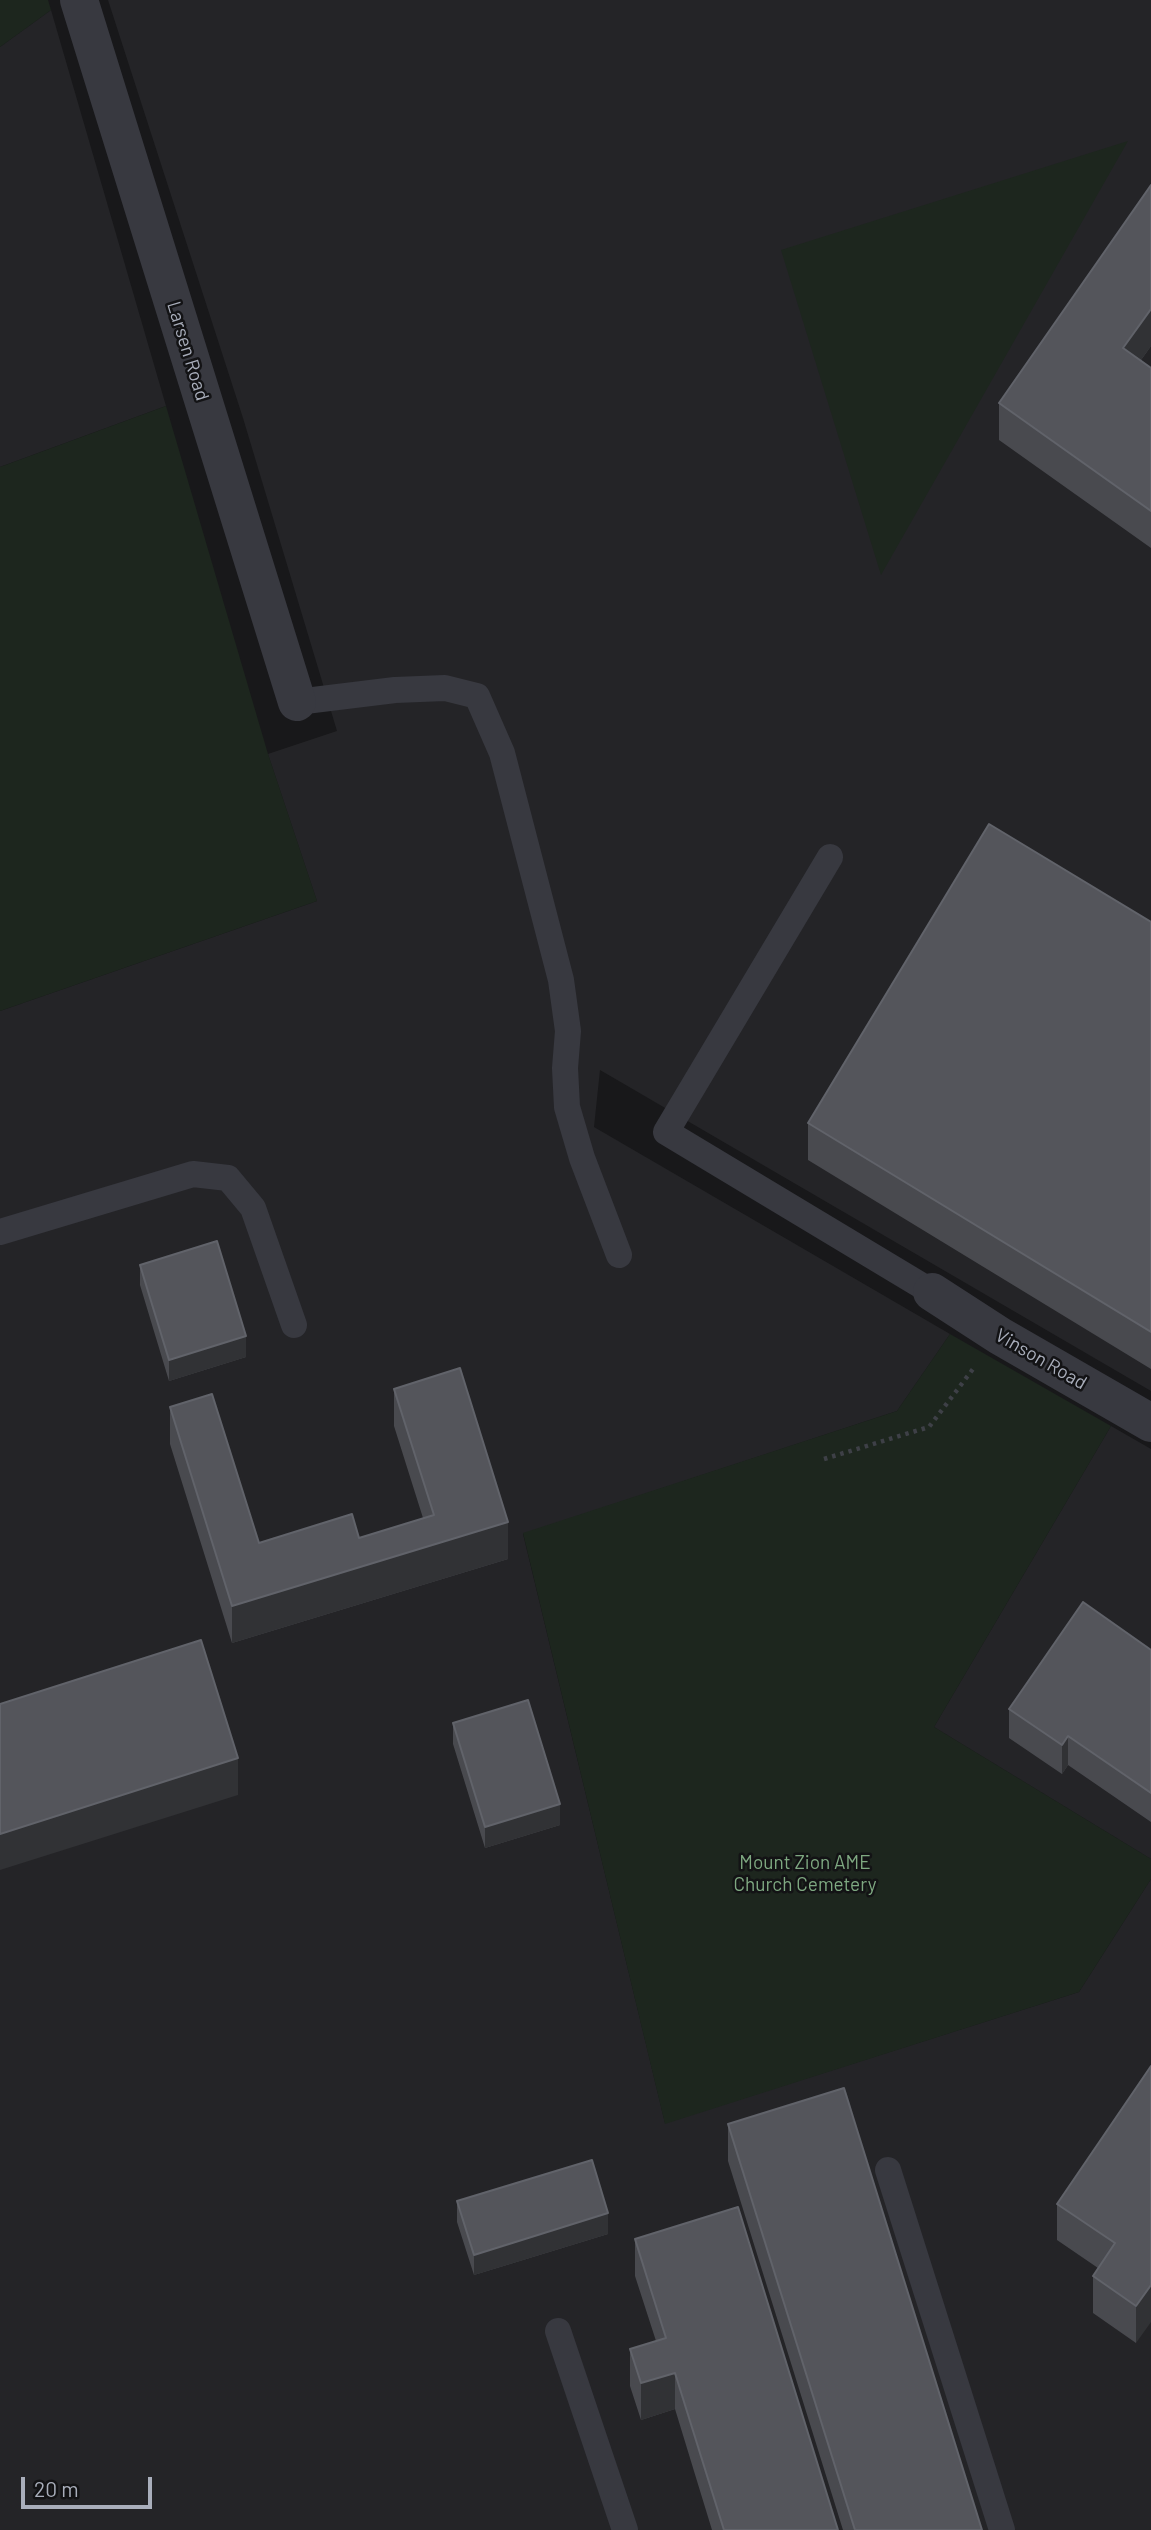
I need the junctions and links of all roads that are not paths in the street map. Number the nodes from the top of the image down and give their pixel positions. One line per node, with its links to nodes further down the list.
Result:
1 (79, 0): 2 (street, Larsen Road)
2 (298, 702): 5 (lane)
3 (830, 858): 6 (lane)
4 (0, 1232): 7 (lane)
5 (619, 1255)
6 (932, 1292): 8 (street, Vinson Road)
7 (294, 1325)
8 (1151, 1423)
9 (888, 2170): 12 (lane)
10 (558, 2331): 11 (lane)
11 (625, 2530)
12 (1002, 2530)

